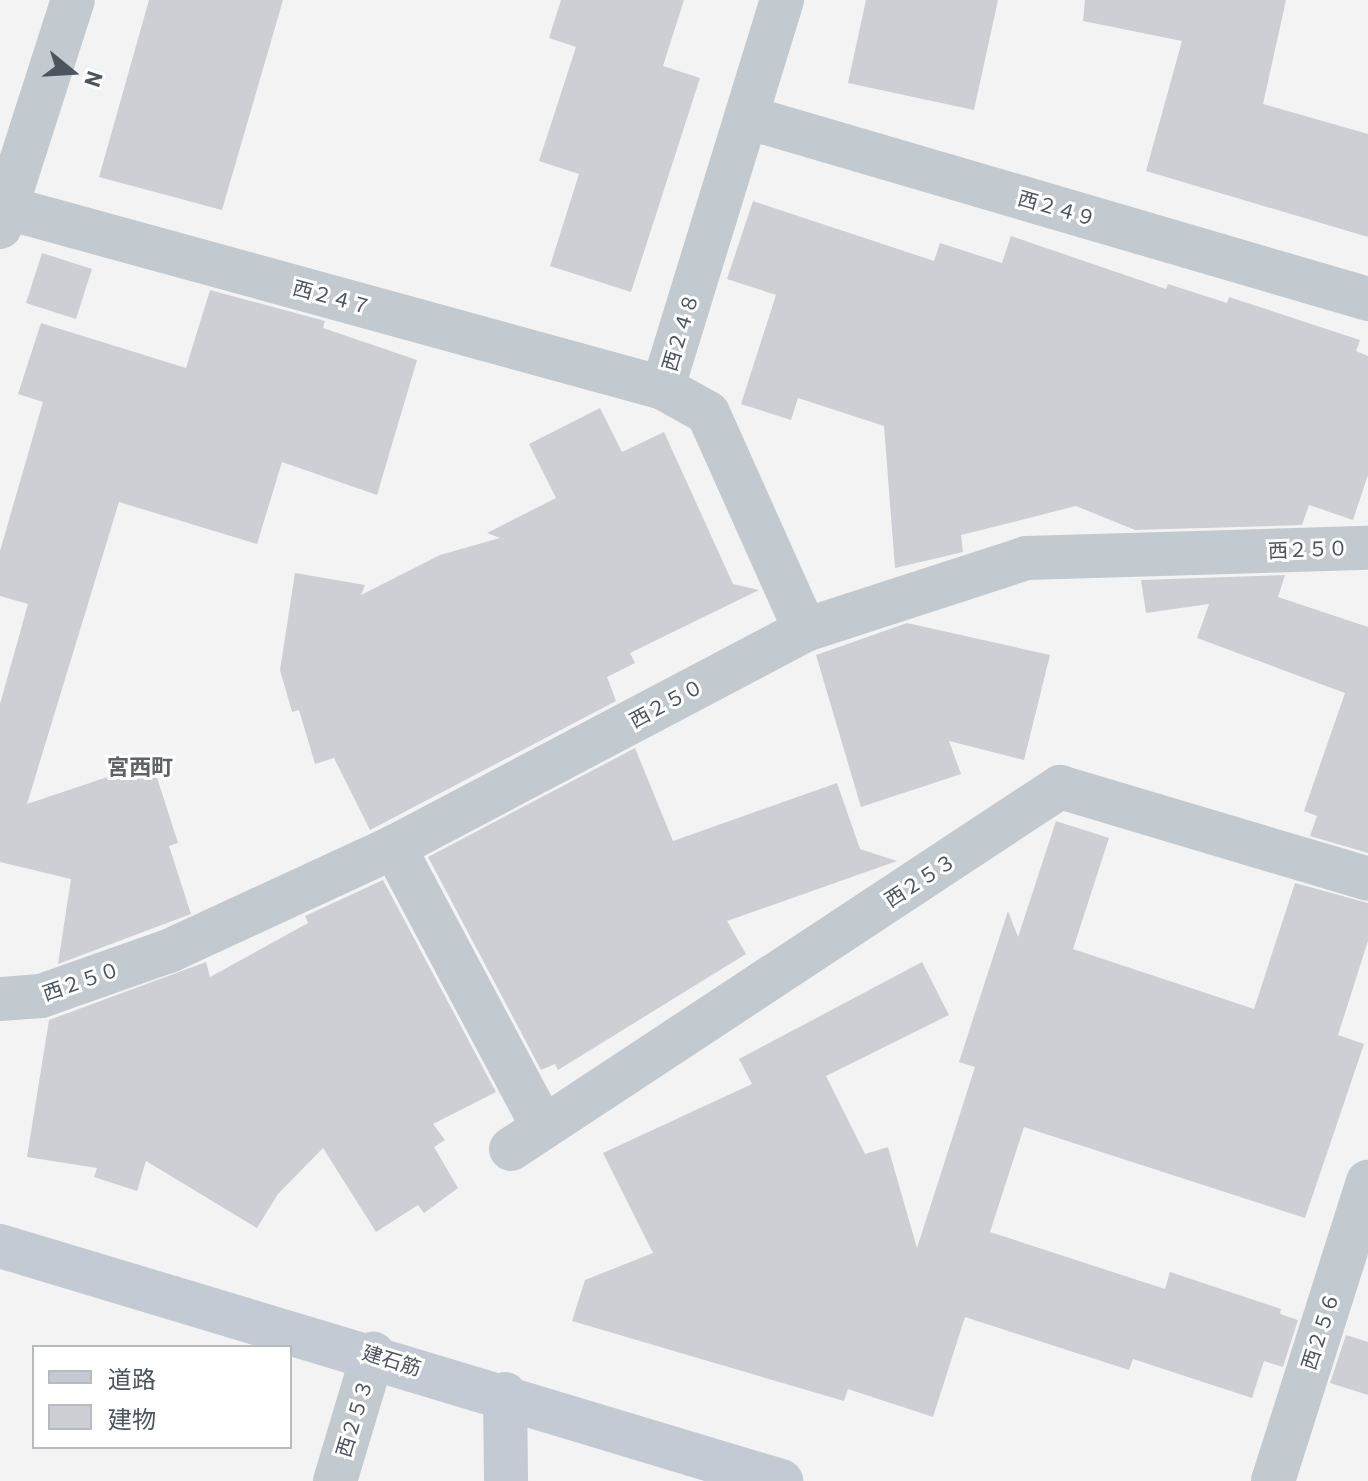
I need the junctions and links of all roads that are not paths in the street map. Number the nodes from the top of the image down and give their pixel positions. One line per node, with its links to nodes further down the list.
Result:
1 (73, 0): 4 (street)
2 (782, 0): 3 (street, 西２４８)
3 (746, 117): 5 (street, 西２４９); 6 (street, 西２４８)
4 (2, 214): 6 (street, 西２４７)
5 (1368, 299)
6 (663, 388): 8 (street, 西２４８)
7 (1368, 548): 8 (street, 西２５０)
8 (805, 630): 9 (street, 西２５０)
9 (394, 847): 10 (street, 西２５３); 11 (street, 西２５０)
10 (1368, 879)
11 (0, 999)
12 (1368, 1182): 19 (street, 西２５６)
13 (0, 1246): 14 (street, 建石筋)
14 (373, 1354): 15 (street, 建石筋); 16 (street, 西２５３)
15 (505, 1394): 17 (street); 18 (street, 建石筋)
16 (335, 1481)
17 (506, 1481)
18 (781, 1481)
19 (1273, 1481)

